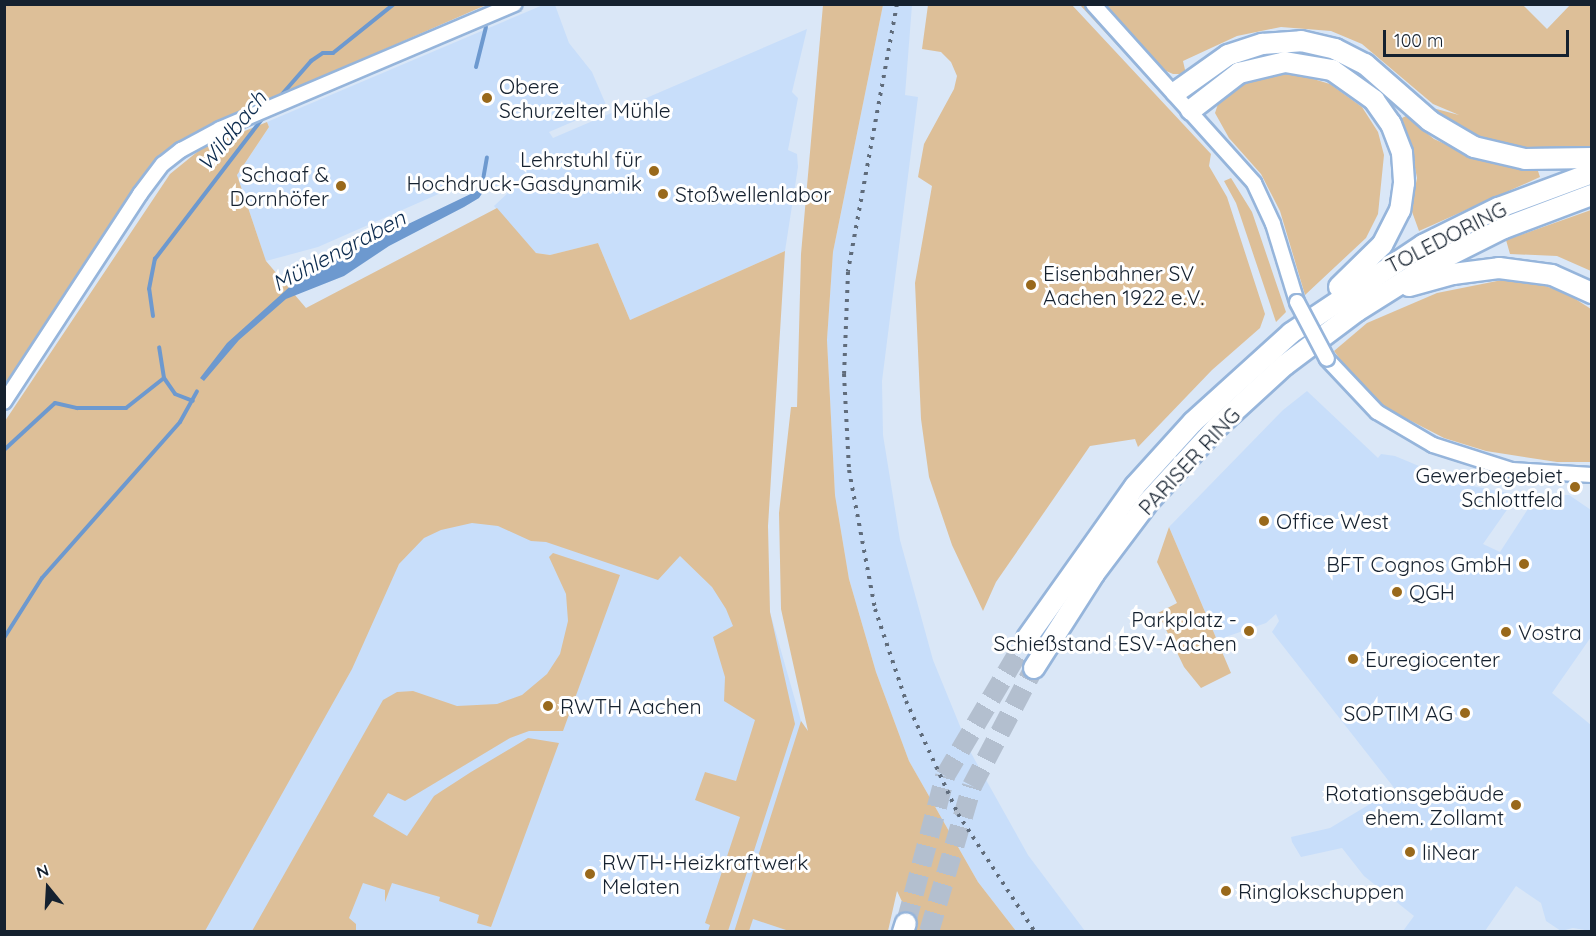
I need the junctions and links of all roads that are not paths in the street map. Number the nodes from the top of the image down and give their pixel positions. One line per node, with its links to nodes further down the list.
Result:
1 (515, 4): 11 (street)
2 (1093, 4): 3 (street)
3 (1176, 92): 4 (street); 5 (highway)
4 (1191, 110): 10 (highway); 12 (street, bridge)
5 (1592, 158)
6 (1592, 172): 10 (highway, TOLEDORING)
7 (1592, 195): 8 (highway, TOLEDORING)
8 (1385, 292): 9 (highway); 14 (highway, PARISER RING)
9 (1592, 293)
10 (1310, 320): 13 (highway, PARISER RING)
11 (4, 402)
12 (1592, 475)
13 (1027, 638)
14 (1034, 668)

